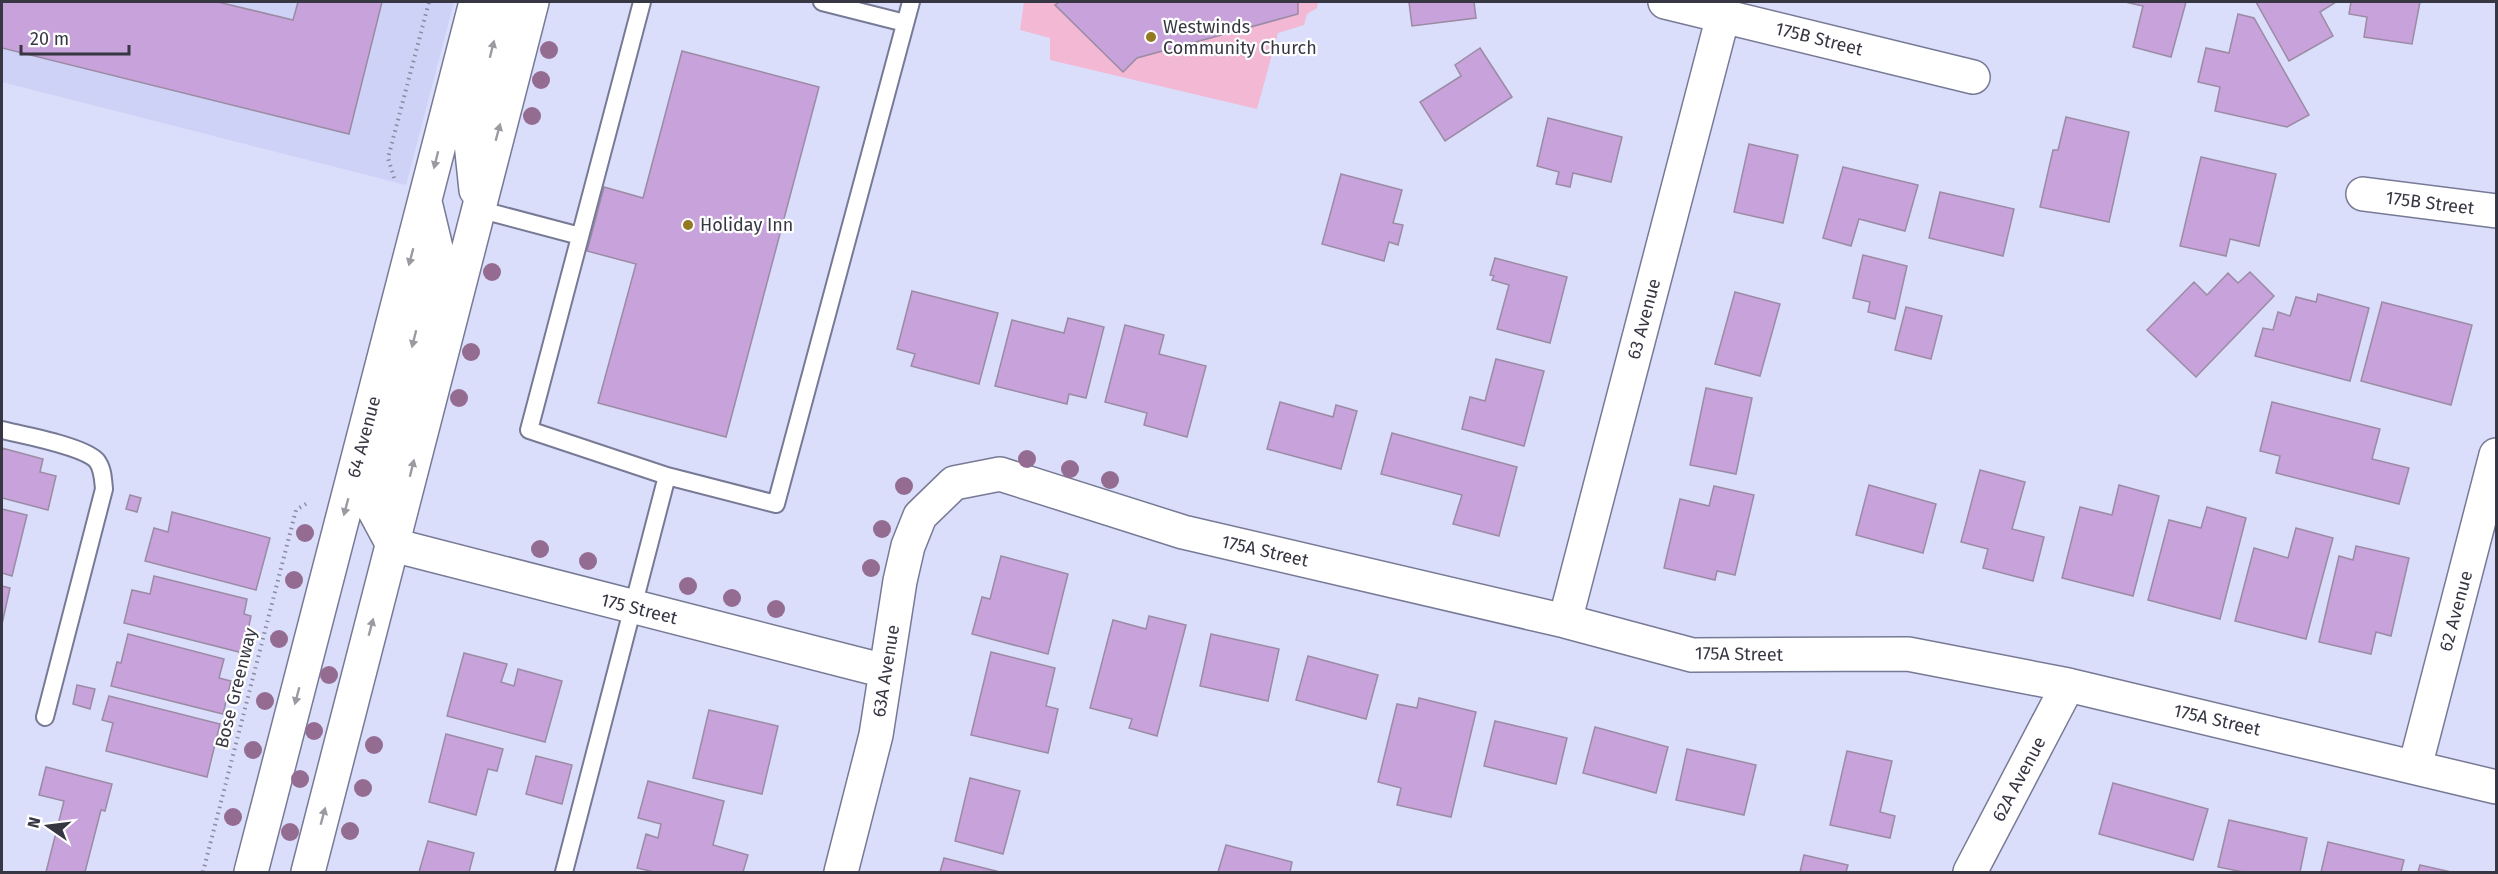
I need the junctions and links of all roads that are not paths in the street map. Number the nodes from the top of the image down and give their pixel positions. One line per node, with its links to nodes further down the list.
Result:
1 (476, 2): 12 (street, 64 Avenue, one-way to 12)
2 (504, 2): 13 (street, one-way to 2)
3 (532, 2): 13 (street, one-way to 3)
4 (642, 2): 15 (lane)
5 (822, 2): 9 (lane)
6 (910, 2): 9 (lane)
7 (1665, 2): 8 (street, 175B Street)
8 (1723, 16): 10 (street, 175B Street); 22 (street, 63 Avenue)
9 (905, 23): 18 (lane)
10 (1973, 77)
11 (2363, 194): 14 (street, 175B Street)
12 (425, 201): 20 (street, one-way to 20); 28 (street, 64 Avenue, one-way to 28)
13 (478, 209): 15 (lane); 20 (street, one-way to 13)
14 (2496, 211)
15 (580, 236): 18 (lane)
16 (2, 430): 25 (lane)
17 (2495, 464): 26 (street, 62 Avenue)
18 (667, 476): 21 (lane)
19 (954, 483): 22 (street, 175A Street); 23 (street, 63A Avenue)
20 (393, 545): 21 (street, 175 Street); 29 (street, one-way to 20)
21 (632, 607): 23 (street, 175 Street); 30 (lane)
22 (1565, 621): 24 (street, 175A Street)
23 (885, 671): 31 (street, 63A Avenue)
24 (2068, 685): 26 (street, 175A Street); 32 (street, 62A Avenue)
25 (45, 717)
26 (2415, 767): 27 (street, 175A Street)
27 (2496, 787)
28 (251, 873)
29 (308, 873)
30 (564, 873)
31 (841, 873)
32 (1970, 873)

